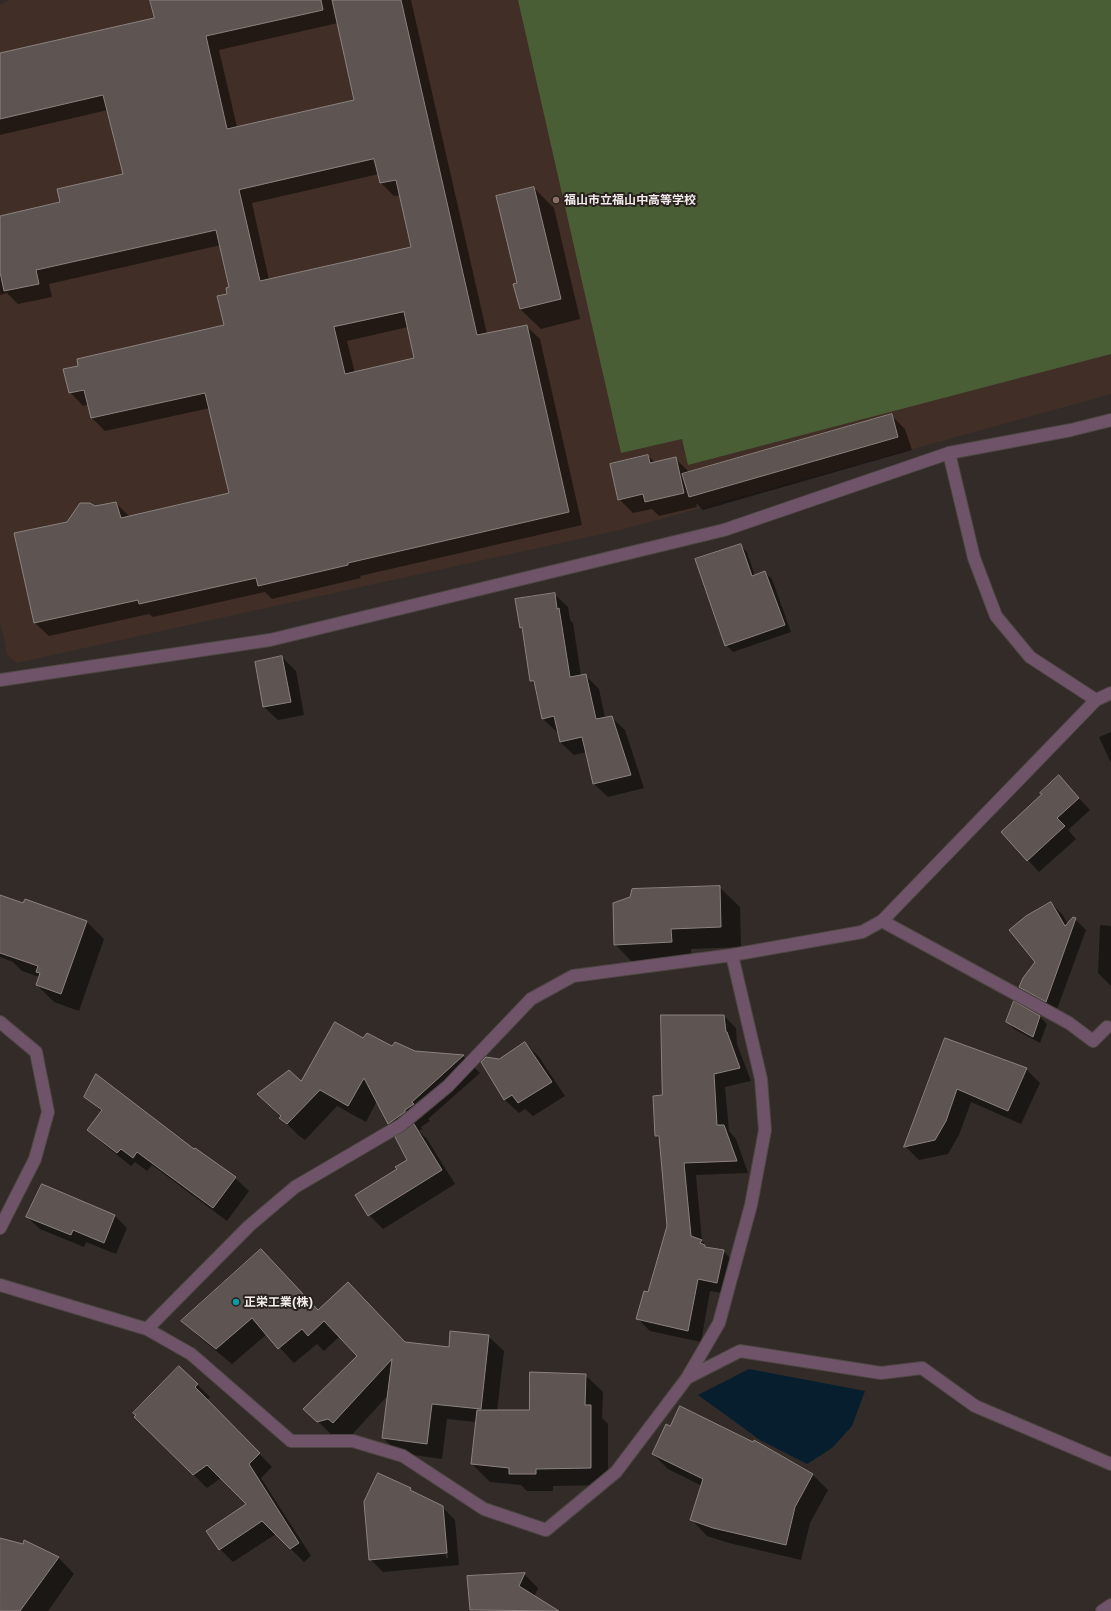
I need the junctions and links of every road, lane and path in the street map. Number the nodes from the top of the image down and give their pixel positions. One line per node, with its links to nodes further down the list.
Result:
1 (1111, 420): 2 (street)
2 (949, 453): 3 (street); 5 (street)
3 (0, 680)
4 (1111, 693): 5 (street)
5 (1096, 700): 6 (street)
6 (882, 921): 7 (street); 9 (street)
7 (732, 955): 12 (street); 13 (street)
8 (0, 1022): 10 (street)
9 (1107, 1027)
10 (0, 1228)
11 (0, 1285): 12 (street)
12 (146, 1329): 13 (street)
13 (687, 1378): 14 (street)
14 (1111, 1464)
15 (1111, 1605): 16 (street)
16 (1102, 1611)

